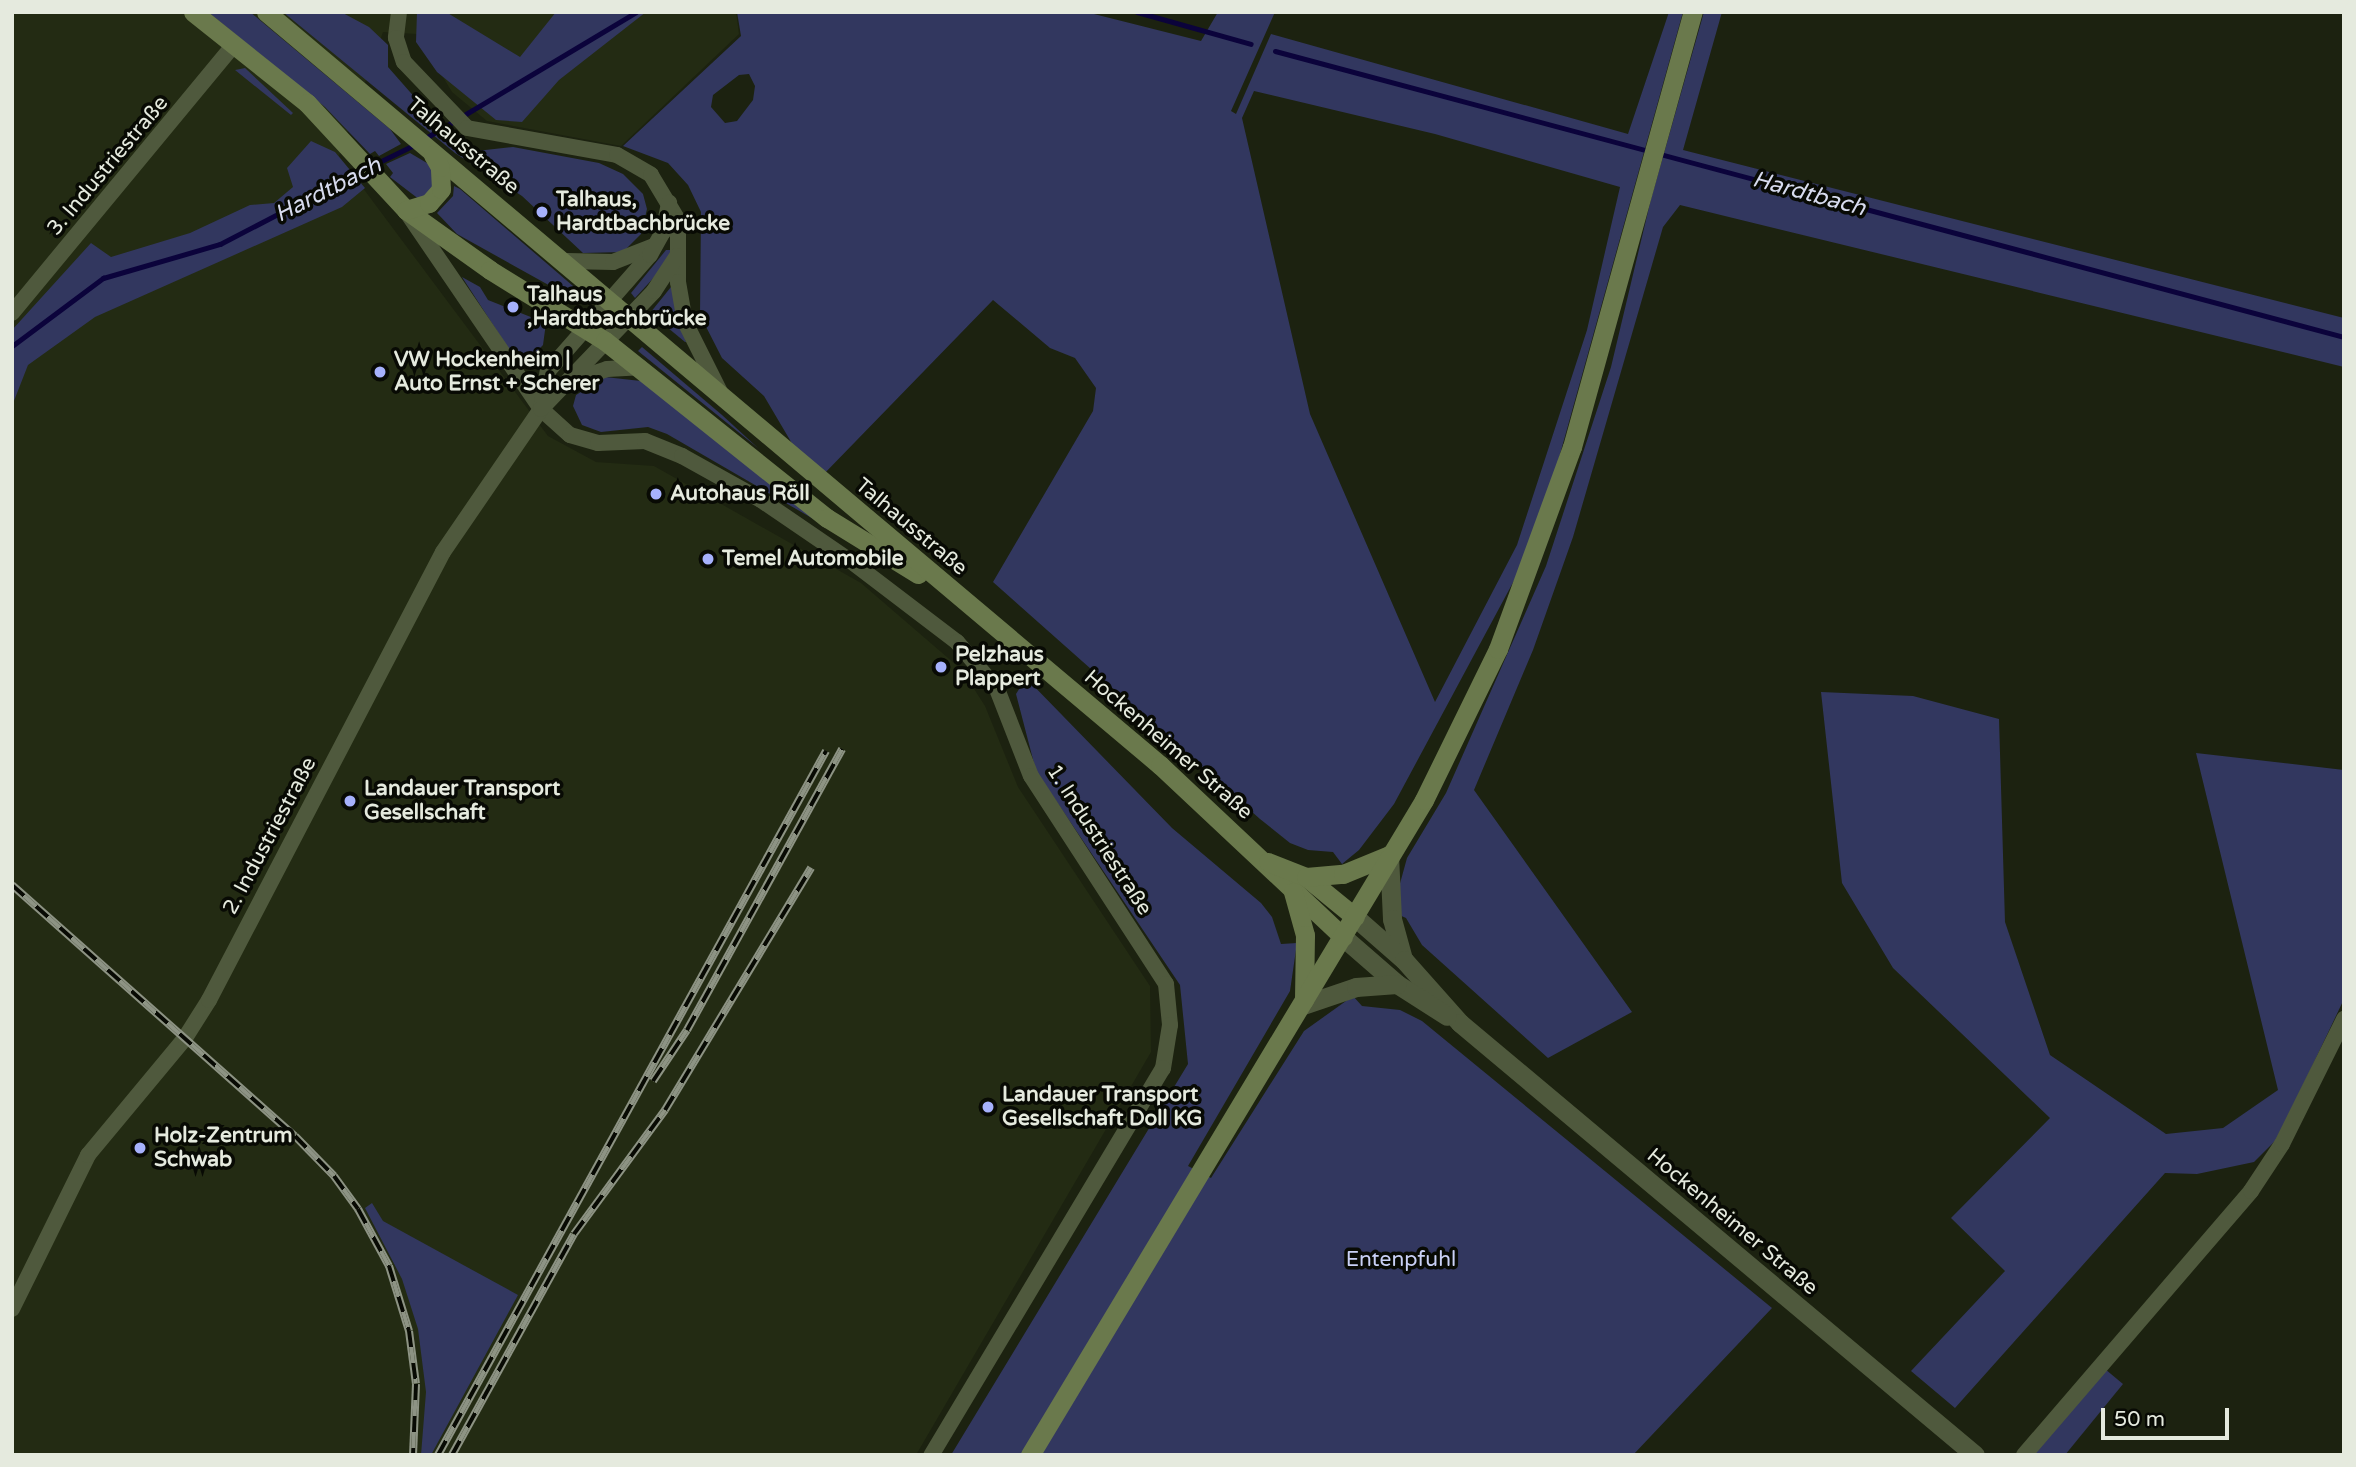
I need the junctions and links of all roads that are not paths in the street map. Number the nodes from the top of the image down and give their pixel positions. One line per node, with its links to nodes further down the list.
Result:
1 (193, 12): 5 (main road, Talhausstraße)
2 (265, 12): 6 (main road, Talhausstraße)
3 (399, 12): 7 (street)
4 (1693, 12): 22 (main road)
5 (234, 45): 8 (main road, Talhausstraße); 13 (street, 3. Industriestraße)
6 (430, 150): 8 (main road); 11 (main road, Talhausstraße)
7 (669, 199): 9 (street); 10 (street)
8 (406, 210): 15 (main road, Talhausstraße); 20 (street, 1. Industriestraße)
9 (656, 245): 11 (street); 12 (street)
10 (677, 256): 14 (street, 2. Industriestraße); 19 (street)
11 (567, 261): 12 (main road, Talhausstraße)
12 (610, 298): 14 (main road, Talhausstraße); 15 (street)
13 (12, 313)
14 (630, 316): 16 (street, 2. Industriestraße); 19 (main road, Talhausstraße)
15 (583, 327): 16 (main road, Talhausstraße); 20 (street)
16 (605, 341): 17 (main road, Talhausstraße); 18 (street, 2. Industriestraße)
17 (640, 367): 18 (street, 2. Industriestraße); 21 (main road, Talhausstraße)
18 (565, 383): 20 (street, 2. Industriestraße)
19 (722, 396): 21 (main road, Talhausstraße)
20 (541, 409): 31 (street, 2. Industriestraße); 32 (street, 1. Industriestraße)
21 (970, 605): 23 (main road, Hockenheimer Straße)
22 (1389, 855): 23 (main road); 24 (main road); 26 (street)
23 (1299, 884): 24 (main road, Hockenheimer Straße); 25 (main road, Hockenheimer Straße); 28 (main road)
24 (1354, 917): 25 (main road); 26 (street, Hockenheimer Straße)
25 (1343, 937): 27 (street, Hockenheimer Straße); 28 (main road)
26 (1404, 960): 30 (street, Hockenheimer Straße)
27 (1397, 984): 28 (street); 30 (street, Hockenheimer Straße)
28 (1303, 1005): 33 (main road)
29 (2344, 1019): 35 (street)
30 (1460, 1023): 34 (street, Hockenheimer Straße)
31 (12, 1309)
32 (931, 1455)
33 (1030, 1455)
34 (1975, 1455)
35 (2024, 1455)

